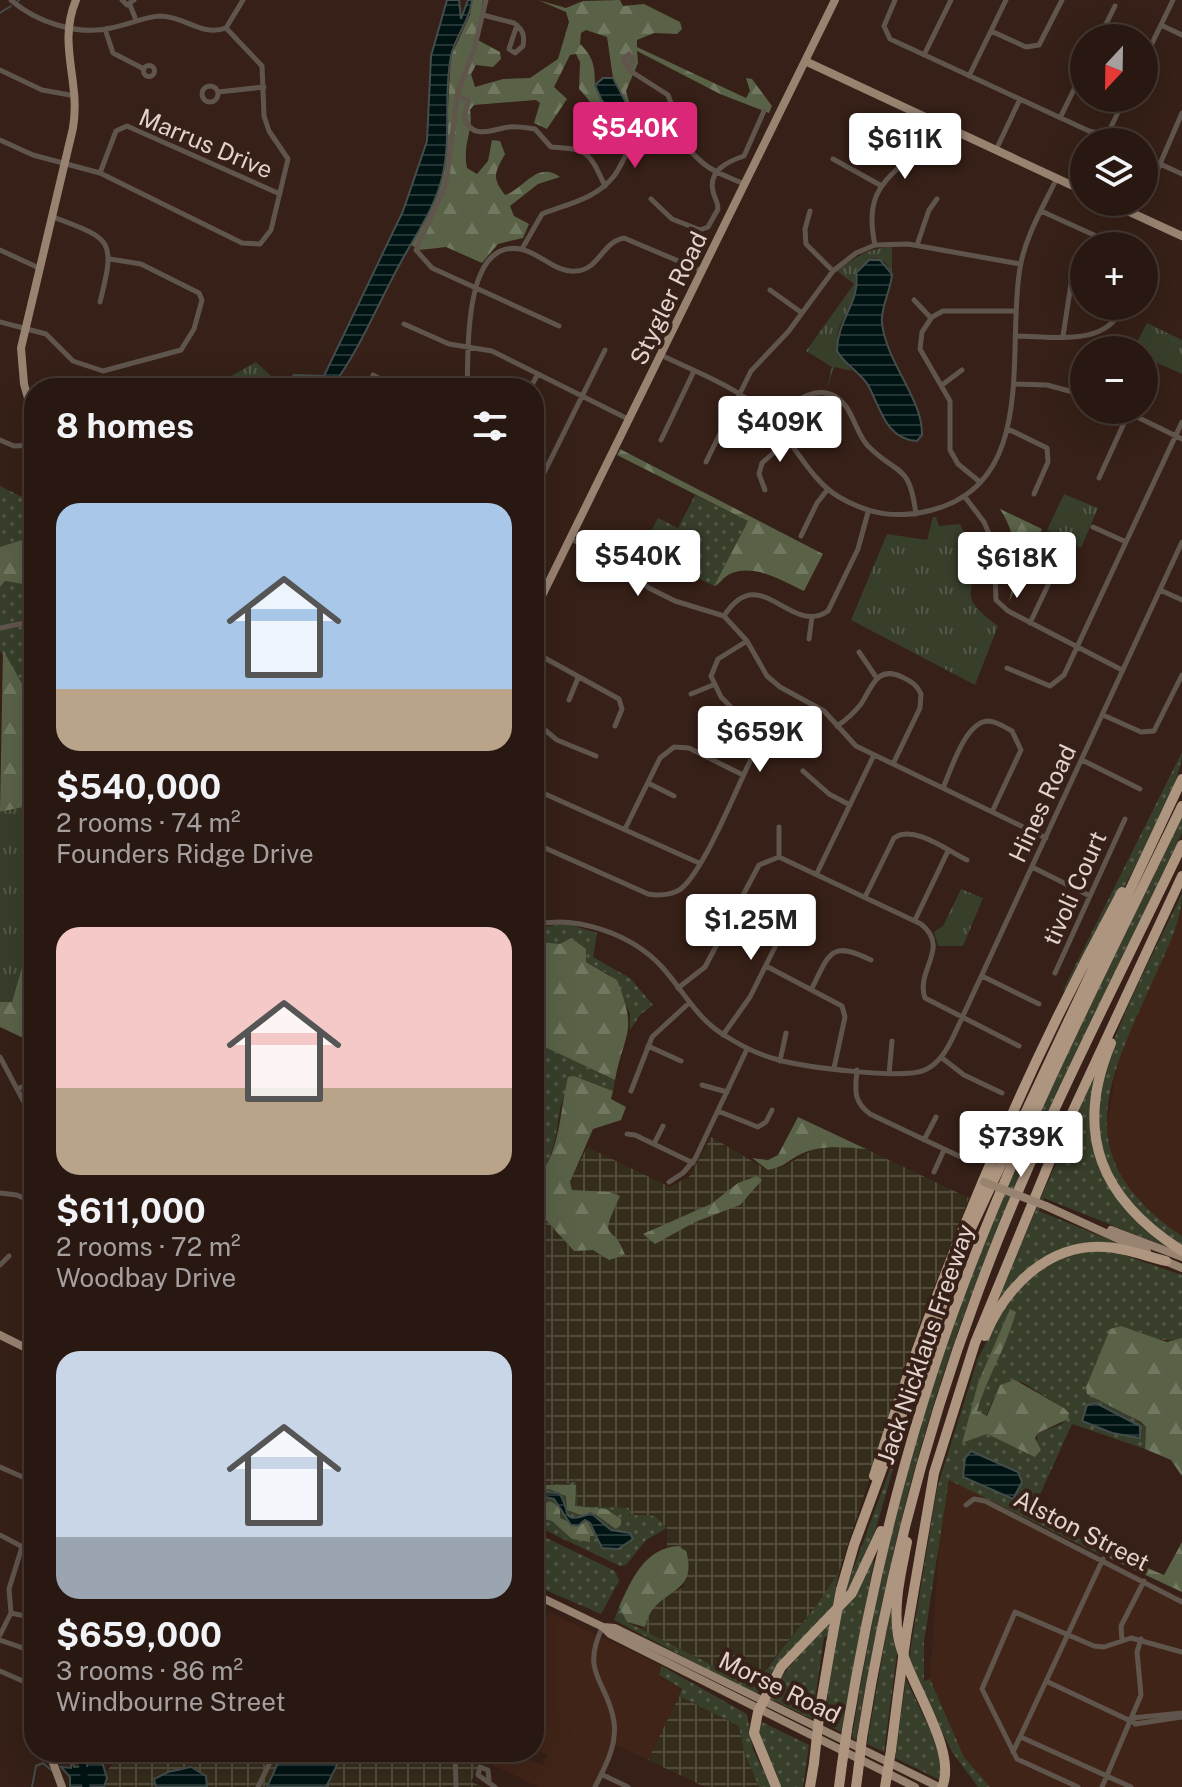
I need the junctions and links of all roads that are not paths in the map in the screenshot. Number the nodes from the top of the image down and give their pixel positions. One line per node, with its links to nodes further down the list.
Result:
1 (11, 0): 19 (street)
2 (76, 0): 19 (main road)
3 (122, 0): 12 (street)
4 (243, 0): 20 (street)
5 (486, 0): 14 (street)
6 (835, 0): 26 (main road, Stygler Road)
7 (895, 0): 25 (street)
8 (951, 0): 25 (street)
9 (1006, 0): 22 (street)
10 (1062, 0): 22 (street)
11 (1173, 0): 18 (street)
12 (132, 2): 15 (street)
13 (1115, 6): 16 (street)
14 (483, 15): 17 (street); 33 (street)
15 (136, 20): 20 (street); 21 (street)
16 (1106, 24)
17 (517, 25): 17 (street)
18 (1161, 25): 23 (street); 24 (street)
19 (66, 27): 21 (street); 34 (main road)
20 (226, 28): 31 (street)
21 (105, 29): 27 (street)
22 (991, 31): 30 (street)
23 (1158, 31)
24 (1182, 35)
25 (924, 55): 30 (street)
26 (805, 61): 41 (main road); 53 (main road, Stygler Road)
27 (144, 69)
28 (0, 70): 34 (street)
29 (629, 70): 42 (street)
30 (969, 76): 36 (street)
31 (264, 87): 32 (street); 56 (street)
32 (217, 92)
33 (457, 95): 55 (street); 74 (street)
34 (77, 96): 46 (main road)
35 (1070, 98): 40 (street)
36 (1020, 99): 40 (street); 44 (street)
37 (764, 111): 48 (street)
38 (1117, 112): 40 (street)
39 (1182, 113): 47 (street)
40 (1060, 118)
41 (935, 122): 44 (main road); 54 (street)
42 (662, 131): 48 (street); 55 (street)
43 (0, 140): 46 (street)
44 (996, 150): 51 (main road)
45 (833, 159): 54 (street)
46 (65, 163): 49 (street); 62 (main road)
47 (1158, 163): 50 (street)
48 (717, 172): 53 (street); 57 (street)
49 (100, 173): 56 (street, Marrus Drive); 56 (street)
50 (1182, 174)
51 (1057, 178): 52 (main road); 60 (street)
52 (1070, 184)
53 (745, 185): 73 (main road, Stygler Road)
54 (880, 185): 65 (street)
55 (605, 186): 67 (street)
56 (280, 194)
57 (651, 199)
58 (937, 199): 66 (street)
59 (810, 211): 72 (street)
60 (1041, 211): 63 (street); 70 (street)
61 (1137, 216): 64 (main road)
62 (52, 217): 69 (street); 71 (main road)
63 (1087, 232)
64 (1182, 236)
65 (875, 245): 66 (street); 72 (street)
66 (917, 245): 70 (street)
67 (522, 249): 73 (street); 74 (street)
68 (0, 250): 71 (street)
69 (110, 259): 78 (street); 86 (street)
70 (1020, 264): 79 (street)
71 (39, 268): 86 (main road)
72 (833, 271): 80 (street)
73 (703, 272): 91 (main road, Stygler Road)
74 (476, 287): 85 (street); 89 (street)
75 (770, 290): 80 (street)
76 (1070, 290): 88 (street)
77 (914, 300): 81 (street)
78 (100, 302)
79 (1014, 311): 81 (street); 87 (street)
80 (802, 313): 103 (street)
81 (931, 318): 101 (street)
82 (1113, 320): 88 (street)
83 (0, 322): 86 (street)
84 (404, 324): 89 (street)
85 (559, 326)
86 (25, 328): 96 (main road)
87 (1015, 336): 88 (street); 100 (street)
88 (1063, 336)
89 (468, 347): 94 (street); 98 (street)
90 (605, 350): 104 (street)
91 (663, 356): 93 (street); 105 (main road, Stygler Road)
92 (962, 370): 101 (street)
93 (694, 371): 103 (street); 113 (street)
94 (538, 374): 99 (street); 104 (street)
95 (373, 375): 97 (street)
96 (25, 378)
97 (378, 378)
98 (467, 378)
99 (536, 378)
100 (1016, 384): 102 (street); 110 (street)
101 (942, 385): 119 (street)
102 (1070, 391)
103 (740, 394): 106 (street); 116 (street)
104 (582, 396): 105 (street); 117 (street)
105 (631, 420): 128 (main road, Stygler Road)
106 (773, 420): 114 (street); 125 (street)
107 (1182, 422): 111 (street)
108 (1122, 424): 118 (street)
109 (1152, 424): 111 (street)
110 (1008, 429): 119 (street); 122 (street)
111 (1179, 438): 129 (street)
112 (0, 440): 115 (street)
113 (661, 440)
114 (788, 440): 120 (street); 121 (street)
115 (24, 446)
116 (706, 462)
117 (544, 473)
118 (1099, 478)
119 (980, 482): 123 (street)
120 (828, 489): 124 (street); 127 (street)
121 (765, 490)
122 (1034, 494)
123 (965, 497): 125 (street); 138 (street)
124 (868, 512): 125 (street); 136 (street)
125 (916, 514)
126 (1093, 527): 129 (street)
127 (801, 536)
128 (571, 539): 132 (main road, Stygler Road); 135 (street)
129 (1126, 542): 142 (street)
130 (1182, 542): 133 (street, Hines Road)
131 (1057, 566): 138 (street)
132 (544, 588)
133 (1160, 590): 134 (street); 146 (street, Hines Road)
134 (1182, 600)
135 (724, 616): 136 (street); 141 (street)
136 (812, 617): 140 (street)
137 (24, 623): 139 (street)
138 (1030, 623): 142 (street)
139 (0, 628)
140 (809, 639)
141 (747, 641): 150 (street); 155 (street)
142 (1077, 649): 145 (street); 146 (street)
143 (859, 652): 148 (street)
144 (544, 658): 149 (street)
145 (1007, 668)
146 (1122, 670): 153 (street, Hines Road)
147 (1182, 675): 153 (street)
148 (876, 677): 155 (street); 160 (street)
149 (578, 678): 152 (street); 154 (street)
150 (713, 685): 151 (street); 162 (street)
151 (691, 694)
152 (569, 700)
153 (1103, 715): 159 (street, Hines Road)
154 (615, 726)
155 (837, 726): 157 (street)
156 (544, 730): 158 (street)
157 (874, 755): 160 (street); 169 (street)
158 (596, 756)
159 (1082, 760): 166 (street); 176 (street, Hines Road)
160 (893, 764): 165 (street)
161 (803, 771): 169 (street)
162 (743, 775): 164 (street); 182 (street)
163 (1182, 779): 172 (highway)
164 (648, 783): 168 (street); 175 (street)
165 (943, 788): 171 (street); 171 (street)
166 (1140, 789)
167 (544, 793): 175 (street)
168 (674, 796)
169 (850, 805): 184 (street)
170 (1182, 806): 249 (highway, Jack Nicklaus Freeway)
171 (992, 812): 176 (street)
172 (1164, 817): 231 (highway); 251 (highway)
173 (1125, 819): 187 (street, tivoli Court)
174 (779, 827): 180 (street)
175 (625, 829): 182 (street)
176 (1046, 838): 183 (street, Hines Road)
177 (1182, 845): 246 (highway, Jack Nicklaus Freeway)
178 (544, 847): 182 (street)
179 (948, 851): 181 (street); 188 (street); 189 (street)
180 (779, 857): 184 (street); 186 (street)
181 (967, 860)
182 (699, 863)
183 (1032, 867): 187 (street, tivoli Court); 194 (street, Hines Road)
184 (817, 873): 188 (street)
185 (1182, 878): 236 (highway); 244 (highway)
186 (743, 896): 192 (street); 195 (street)
187 (1090, 896): 193 (street, tivoli Court)
188 (865, 897): 189 (street)
189 (915, 920): 199 (street)
190 (544, 924): 195 (street)
191 (871, 960): 196 (street)
192 (766, 966): 196 (street); 201 (street)
193 (1055, 973)
194 (982, 976): 198 (street); 199 (street, Hines Road)
195 (678, 988): 197 (street)
196 (812, 988): 210 (street)
197 (689, 1003): 201 (street); 203 (street)
198 (1039, 1004)
199 (962, 1019): 204 (street); 207 (street, Hines Road)
200 (786, 1033): 209 (street)
201 (723, 1035): 205 (street)
202 (892, 1041): 212 (street)
203 (648, 1046): 208 (street); 216 (street)
204 (1019, 1046)
205 (747, 1049): 209 (street); 217 (street)
206 (0, 1057): 215 (street)
207 (942, 1058): 212 (street, Hines Road); 218 (street)
208 (681, 1061)
209 (780, 1061): 210 (street)
210 (834, 1068): 211 (street)
211 (857, 1070): 212 (street); 226 (street)
212 (889, 1074)
213 (702, 1085): 217 (street)
214 (24, 1086): 215 (street)
215 (19, 1088): 219 (street)
216 (631, 1091)
217 (727, 1092): 221 (street)
218 (1002, 1093)
219 (24, 1099)
220 (772, 1110): 221 (street)
221 (718, 1111): 229 (street)
222 (936, 1117): 226 (street)
223 (663, 1126): 227 (street)
224 (627, 1134): 227 (street)
225 (982, 1139): 228 (street)
226 (924, 1140): 228 (street)
227 (654, 1144): 229 (street)
228 (944, 1150): 230 (street)
229 (693, 1163): 232 (street)
230 (934, 1172)
231 (983, 1181): 235 (main road, bridge); 251 (highway)
232 (669, 1182)
233 (0, 1193): 234 (street)
234 (24, 1198)
235 (1046, 1206): 238 (main road); 239 (main road)
236 (1182, 1251)
237 (9, 1256): 240 (street)
238 (1182, 1257)
239 (1166, 1261): 241 (main road); 244 (highway)
240 (0, 1265)
241 (1182, 1268)
242 (0, 1335): 243 (main road)
243 (24, 1347)
244 (956, 1404): 294 (highway, bridge)
245 (0, 1467): 247 (street)
246 (920, 1470): 293 (highway, Jack Nicklaus Freeway, bridge); 296 (highway)
247 (24, 1478)
248 (966, 1505): 253 (street, Alston Street)
249 (890, 1511): 269 (highway); 292 (highway, Jack Nicklaus Freeway, bridge)
250 (0, 1535): 252 (street)
251 (854, 1545): 291 (highway, bridge)
252 (22, 1547): 257 (street)
253 (1103, 1559): 254 (street, Alston Street); 260 (street)
254 (1144, 1581): 256 (street, Alston Street); 263 (street)
255 (544, 1599): 259 (main road, Morse Road)
256 (1182, 1602)
257 (11, 1613): 258 (street); 261 (street)
258 (24, 1616)
259 (603, 1627): 269 (main road, Morse Road); 281 (street)
260 (1069, 1636): 263 (street); 268 (street); 277 (street)
261 (0, 1638): 264 (street)
262 (1141, 1639): 263 (street); 265 (street); 270 (street)
263 (1122, 1640)
264 (24, 1648)
265 (1182, 1652)
266 (0, 1671): 267 (street)
267 (24, 1682)
268 (1048, 1682): 273 (street); 276 (street)
269 (760, 1707): 290 (highway); 295 (main road, Morse Road); 296 (main road, Morse Road)
270 (1136, 1707): 271 (street); 273 (street)
271 (1148, 1715): 272 (street); 273 (street)
272 (1182, 1715): 274 (street)
273 (1131, 1719): 274 (street); 275 (street)
274 (1137, 1724): 275 (street)
275 (1127, 1727): 282 (street)
276 (1023, 1738): 277 (street); 282 (street)
277 (1013, 1752): 297 (street)
278 (53, 1762): 284 (main road)
279 (270, 1762): 285 (street)
280 (455, 1762): 286 (street)
281 (601, 1774): 288 (street); 289 (street)
282 (1107, 1776): 298 (street); 299 (street)
283 (489, 1780): 287 (street)
284 (62, 1787)
285 (258, 1787)
286 (456, 1787)
287 (495, 1787)
288 (595, 1787)
289 (628, 1787)
290 (776, 1787)
291 (810, 1787)
292 (839, 1787)
293 (856, 1787)
294 (885, 1787)
295 (915, 1787)
296 (940, 1787)
297 (1078, 1787)
298 (1102, 1787)
299 (1131, 1787)

